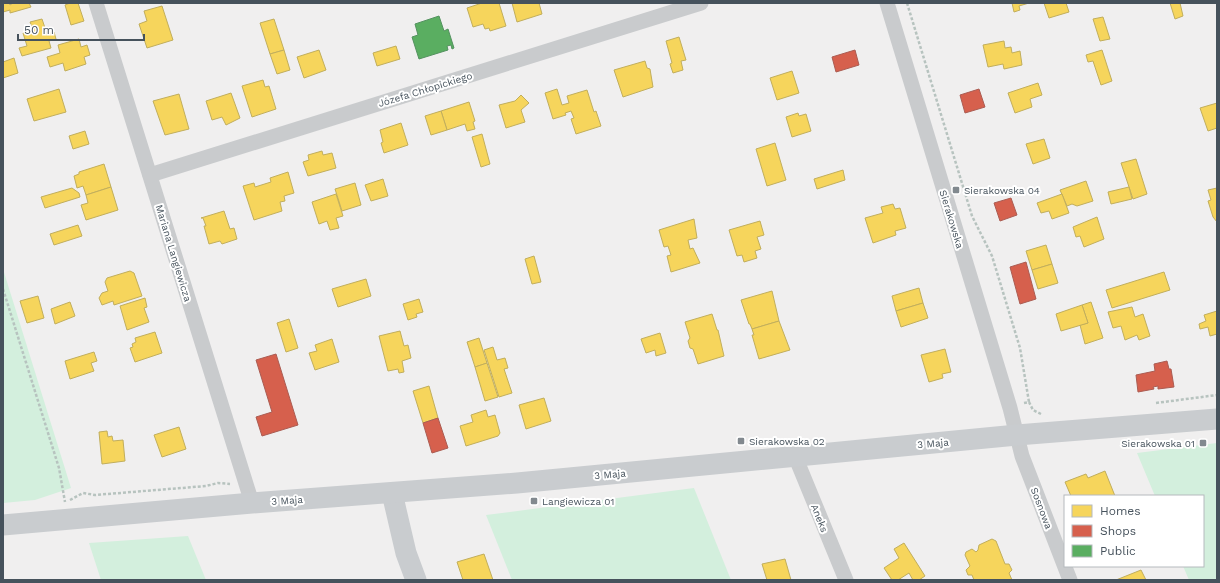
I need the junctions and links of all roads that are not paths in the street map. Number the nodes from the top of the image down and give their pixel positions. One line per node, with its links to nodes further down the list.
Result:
1 (96, 3): 4 (street, Mariana Langiewicza)
2 (701, 3): 4 (street, Józefa Chłopickiego)
3 (887, 3): 6 (street, Sierakowska)
4 (150, 175): 9 (street, Mariana Langiewicza)
5 (1217, 419): 6 (street, 3 Maja)
6 (1017, 435): 7 (street, 3 Maja); 11 (street, Sosnowa)
7 (795, 456): 8 (street, 3 Maja); 14 (street, Aneks)
8 (392, 493): 9 (street, 3 Maja); 13 (street)
9 (249, 494): 10 (street, 3 Maja)
10 (3, 525)
11 (1064, 564)
12 (1065, 567): 15 (street, Sosnowa)
13 (416, 580)
14 (846, 580)
15 (1070, 580)

